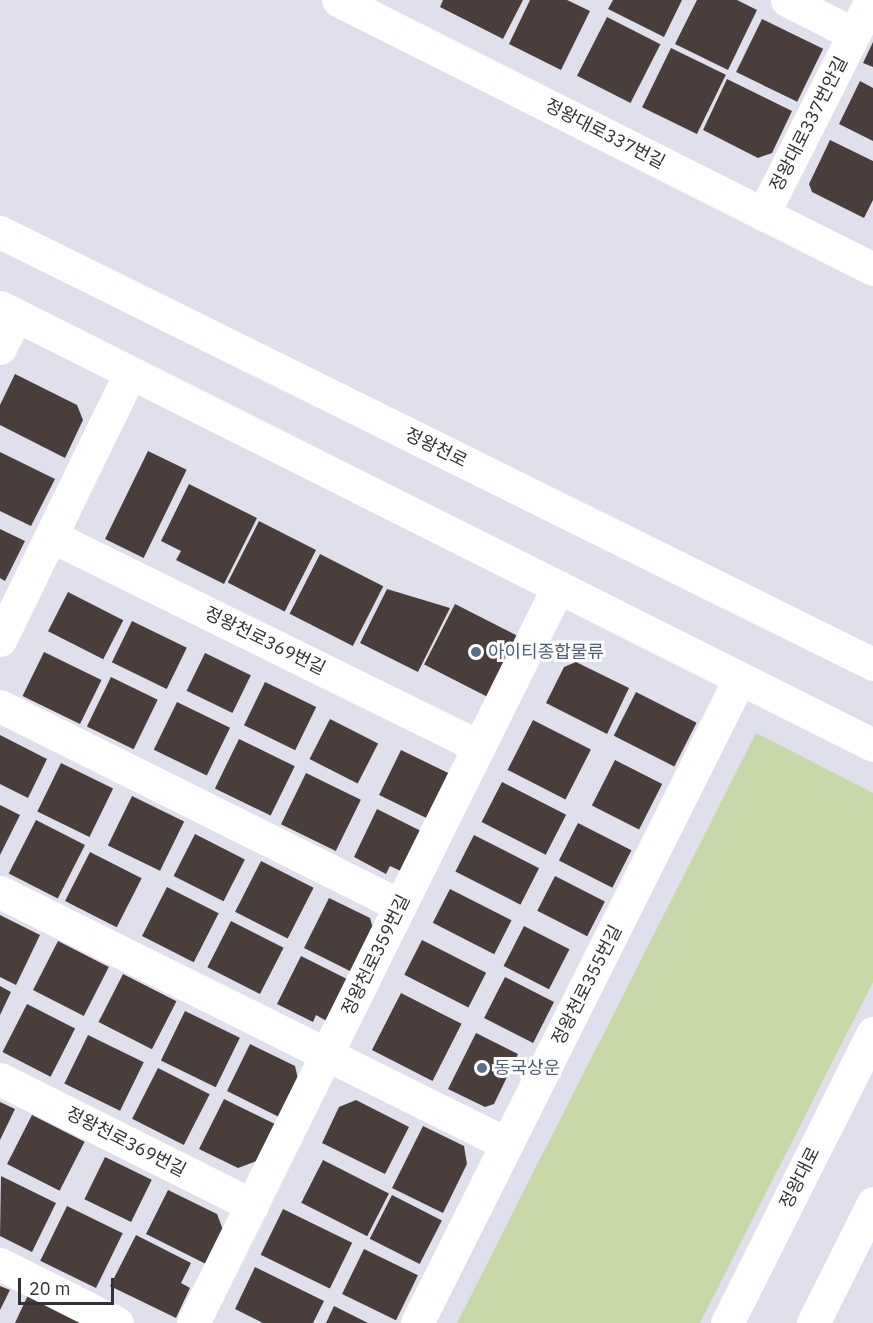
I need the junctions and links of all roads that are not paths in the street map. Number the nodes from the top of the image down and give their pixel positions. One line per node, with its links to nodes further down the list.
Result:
1 (338, 0): 5 (street, 정왕대로337번길)
2 (787, 0): 4 (street, 정왕대로337번안길)
3 (871, 0): 4 (street, 정왕대로337번안길)
4 (854, 34): 5 (street, 정왕대로337번안길)
5 (763, 214): 7 (street, 정왕대로337번길)
6 (0, 232): 14 (street, 정왕천로)
7 (873, 269)
8 (8, 311): 9 (street); 10 (street)
9 (0, 348)
10 (130, 372): 11 (street); 12 (street)
11 (51, 536): 13 (street); 18 (street, 정왕천로369번길)
12 (558, 587): 15 (street); 18 (street, 정왕천로359번길)
13 (0, 640)
14 (873, 664)
15 (740, 678): 17 (street); 24 (street, 정왕천로355번길)
16 (0, 706): 20 (street)
17 (873, 745)
18 (479, 747): 20 (street, 정왕천로359번길)
19 (0, 892): 22 (street)
20 (400, 905): 22 (street, 정왕천로359번길)
21 (873, 1033): 31 (street, 정왕대로)
22 (327, 1054): 24 (street); 26 (street, 정왕천로359번길)
23 (0, 1079): 26 (street, 정왕천로369번길)
24 (507, 1143): 30 (street, 정왕천로355번길)
25 (873, 1203): 32 (street)
26 (252, 1205): 29 (street, 정왕천로359번길)
27 (0, 1263): 28 (street)
28 (117, 1323)
29 (193, 1323)
30 (417, 1323)
31 (727, 1323)
32 (813, 1323)

